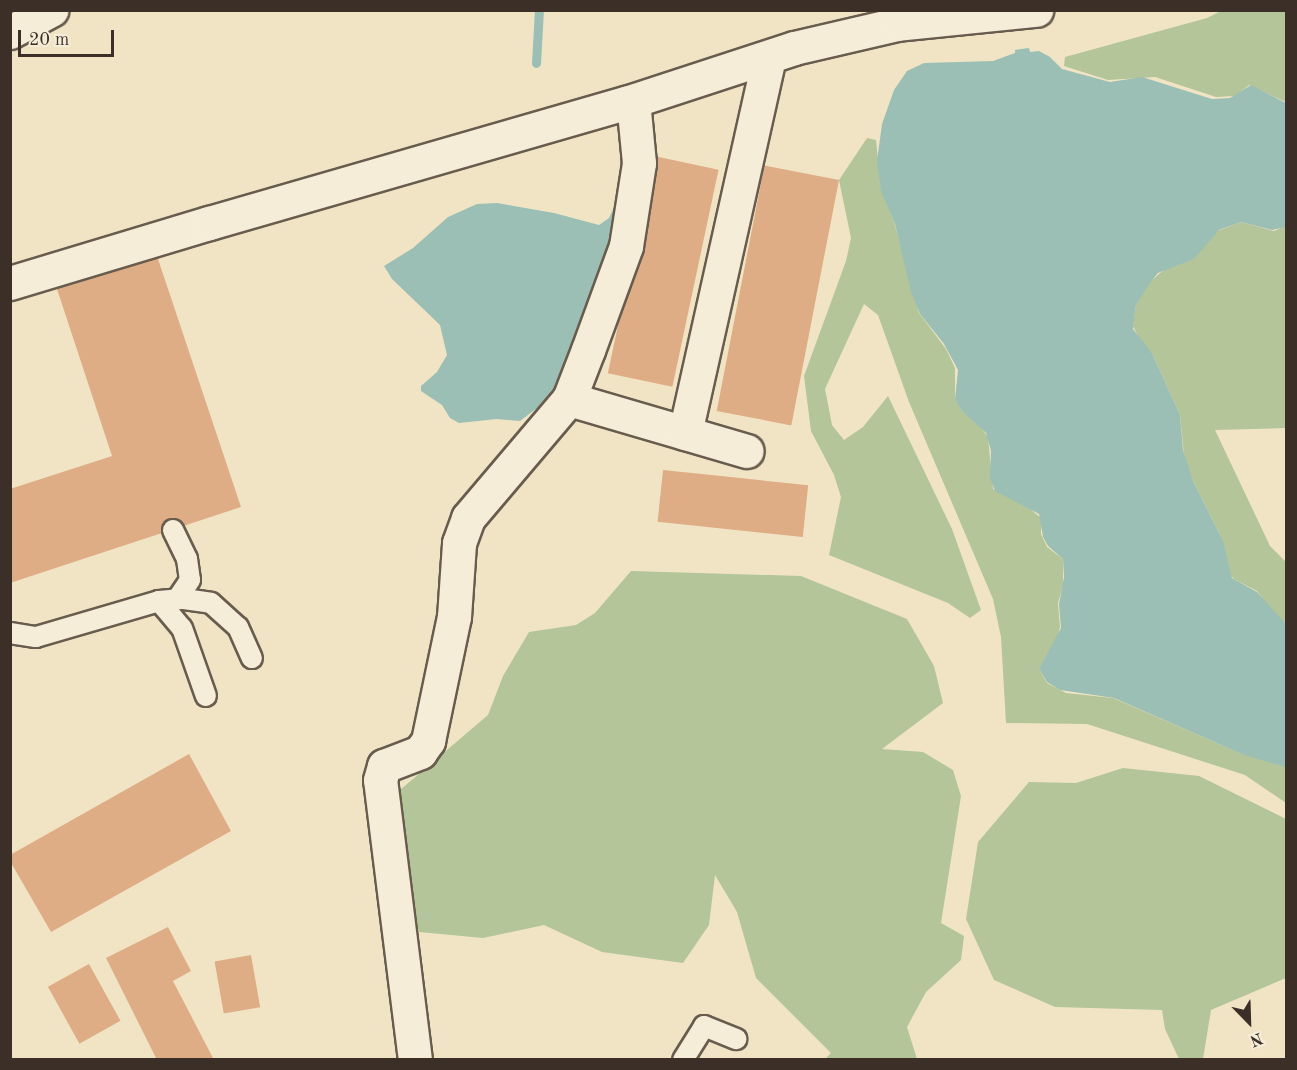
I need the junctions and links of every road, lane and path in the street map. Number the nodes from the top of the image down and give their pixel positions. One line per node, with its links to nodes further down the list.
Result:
1 (51, 10): 3 (street)
2 (1036, 10): 4 (street)
3 (10, 32)
4 (770, 57): 5 (street); 8 (street)
5 (633, 101): 6 (street); 7 (street)
6 (10, 283)
7 (569, 399): 8 (street); 16 (street)
8 (685, 432): 9 (street)
9 (747, 451)
10 (173, 530): 11 (lane)
11 (168, 600): 12 (lane); 13 (lane); 14 (lane)
12 (10, 633)
13 (252, 658)
14 (206, 696)
15 (736, 1039): 17 (lane)
16 (415, 1059)
17 (683, 1059)

